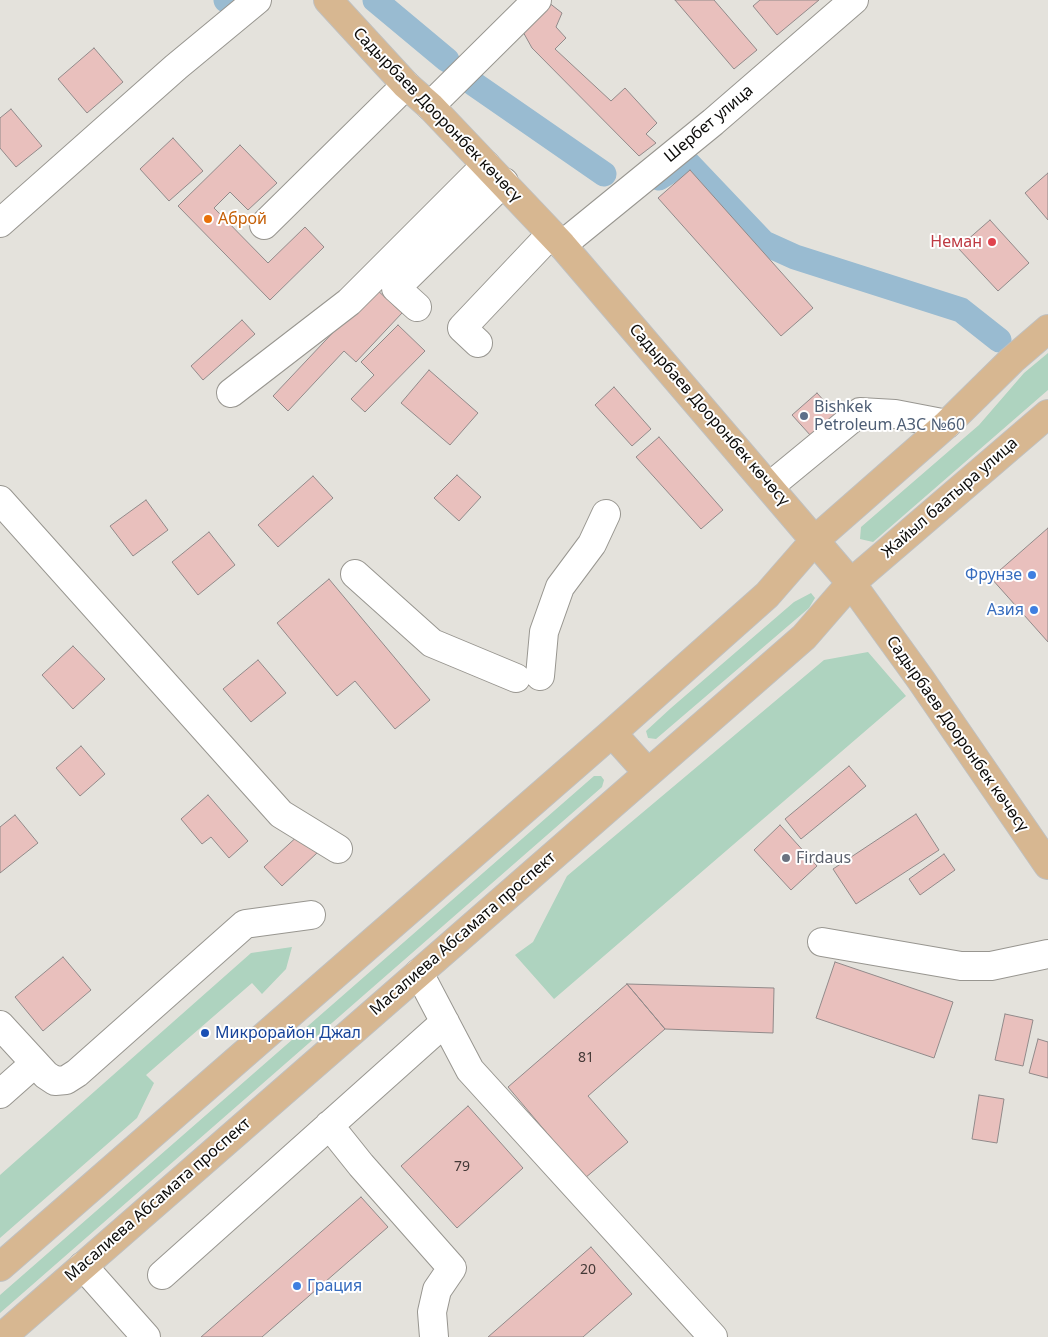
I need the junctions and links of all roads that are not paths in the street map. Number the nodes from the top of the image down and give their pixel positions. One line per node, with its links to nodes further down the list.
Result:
1 (258, 0): 8 (street)
2 (328, 0): 5 (main road, Садырбаев Дооронбек көчөсү)
3 (537, 0): 6 (street)
4 (854, 0): 10 (street, Шербет улица)
5 (406, 85): 6 (main road, Садырбаев Дооронбек көчөсү); 9 (street)
6 (430, 106): 7 (main road, Садырбаев Дооронбек көчөсү)
7 (495, 173): 10 (main road, Садырбаев Дооронбек көчөсү); 11 (street); 14 (street)
8 (0, 223)
9 (264, 225)
10 (556, 239): 13 (street, Шербет улица); 17 (main road, Садырбаев Дооронбек көчөсү)
11 (416, 307)
12 (1048, 329): 16 (main road)
13 (478, 343)
14 (231, 393)
15 (1048, 414): 22 (main road, Жайыл баатыра улица)
16 (947, 424): 17 (street); 20 (main road)
17 (770, 486): 20 (main road, Садырбаев Дооронбек көчөсү)
18 (0, 500): 25 (street)
19 (606, 514): 21 (street)
20 (815, 540): 22 (main road, Садырбаев Дооронбек көчөсү); 23 (main road)
21 (355, 574)
22 (852, 583): 24 (main road, Масалиева Абсамата проспект); 26 (main road, Садырбаев Дооронбек көчөсү)
23 (612, 733): 24 (main road); 37 (main road)
24 (648, 773): 30 (main road, Масалиева Абсамата проспект)
25 (338, 849)
26 (1048, 865)
27 (311, 914): 33 (street)
28 (822, 942): 29 (street)
29 (1048, 954)
30 (419, 973): 31 (street); 36 (main road, Масалиева Абсамата проспект)
31 (445, 1022): 35 (street); 42 (street)
32 (0, 1025): 33 (street)
33 (35, 1063): 34 (street)
34 (0, 1094)
35 (329, 1126): 38 (street); 41 (street)
36 (83, 1266): 39 (main road, Масалиева Абсамата проспект); 40 (street)
37 (0, 1267)
38 (162, 1275)
39 (2, 1337)
40 (146, 1337)
41 (434, 1337)
42 (713, 1337)

